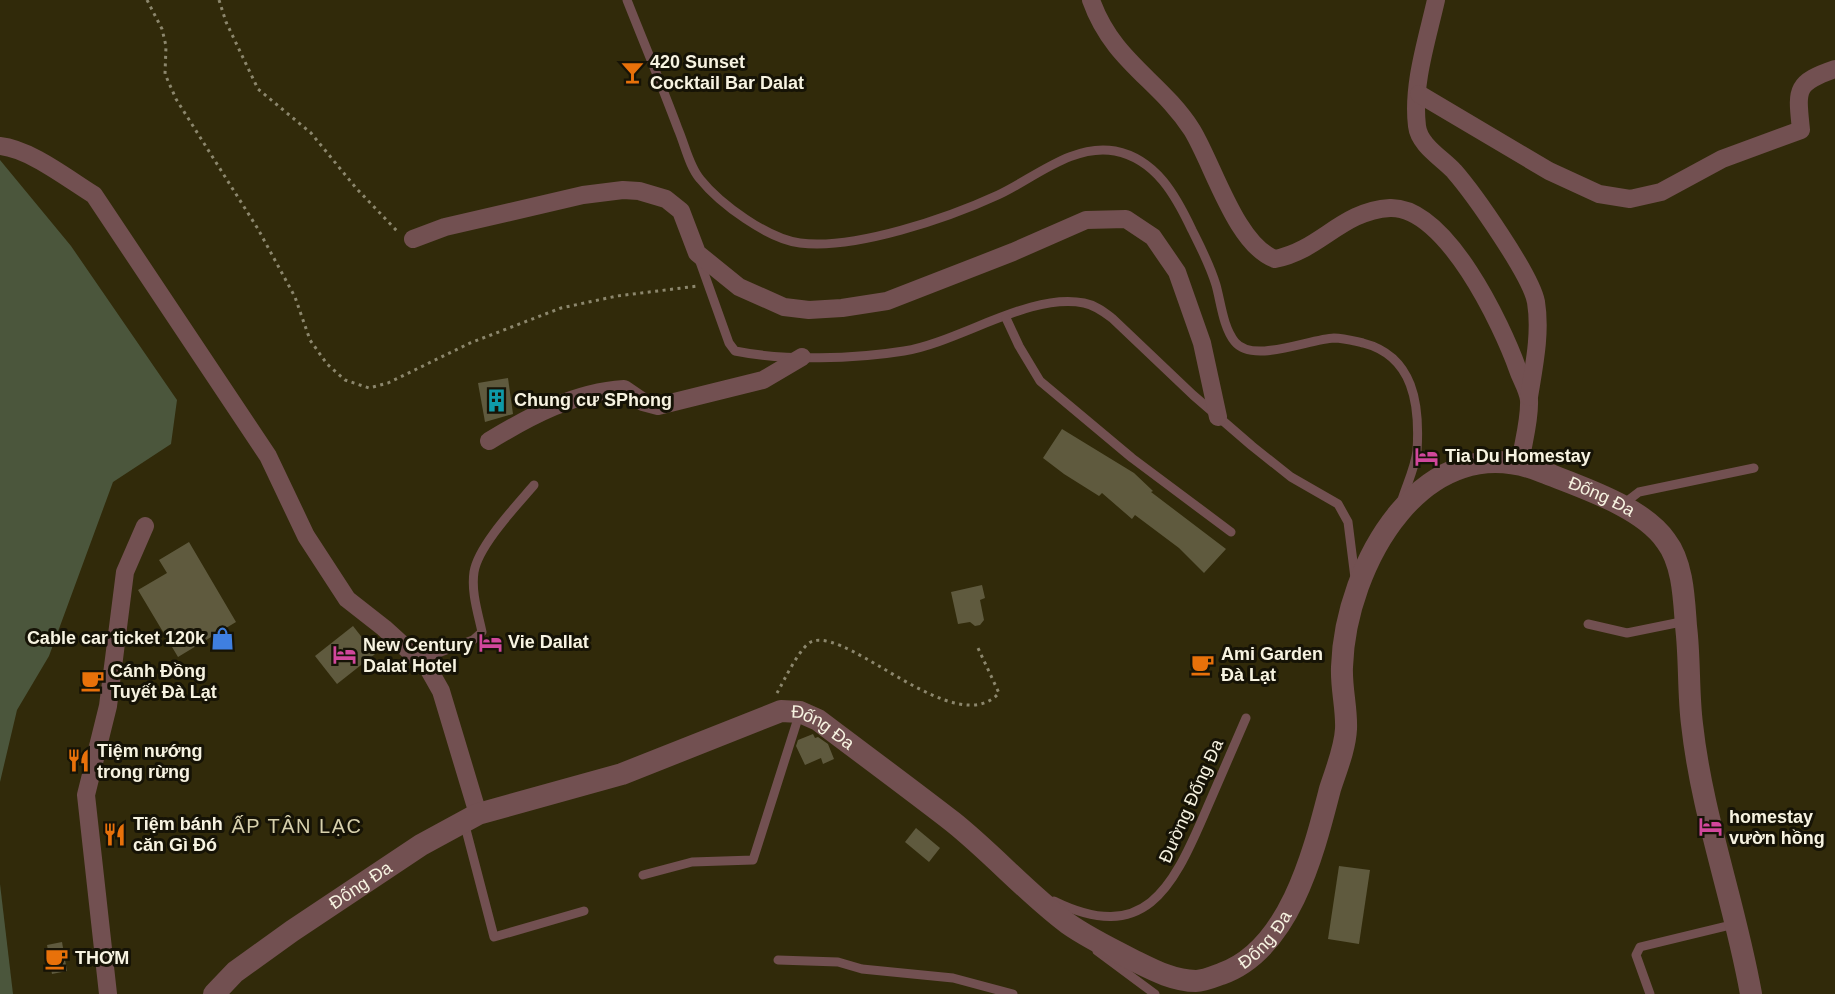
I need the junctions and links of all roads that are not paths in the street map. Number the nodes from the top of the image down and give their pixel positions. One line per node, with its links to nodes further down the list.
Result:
1 (627, 0): 18 (lane)
2 (1091, 0): 11 (street)
3 (1436, 0): 5 (street)
4 (1835, 69): 5 (street)
5 (1419, 94): 11 (street)
6 (0, 146): 24 (street)
7 (413, 239): 8 (street)
8 (697, 253): 10 (lane); 12 (street)
9 (1006, 318): 10 (lane); 12 (lane); 20 (lane)
10 (802, 357): 13 (street)
11 (1529, 399): 14 (street)
12 (1218, 417): 21 (lane)
13 (489, 441)
14 (1520, 463): 17 (street, Đống Đa); 18 (street, Đống Đa)
15 (1754, 468): 17 (lane)
16 (534, 485): 24 (lane)
17 (1620, 506): 22 (street, Đống Đa)
18 (1398, 513): 21 (street, Đống Đa)
19 (145, 526): 34 (street)
20 (1231, 532)
21 (1357, 589): 31 (street, Đống Đa)
22 (1686, 621): 23 (lane); 32 (street, Đống Đa)
23 (1587, 624)
24 (418, 660): 27 (street)
25 (800, 712): 27 (street, Đống Đa); 28 (lane); 29 (street, Đống Đa)
26 (1246, 718): 29 (lane, Đường Đống Đa)
27 (471, 818): 30 (lane); 35 (street, Đống Đa)
28 (643, 875)
29 (1030, 890): 31 (street, Đống Đa)
30 (584, 911)
31 (1067, 923): 37 (lane)
32 (1735, 924): 38 (lane); 39 (street, Đống Đa)
33 (778, 960): 36 (lane)
34 (108, 994)
35 (214, 994)
36 (1013, 994)
37 (1155, 994)
38 (1650, 994)
39 (1751, 994)

